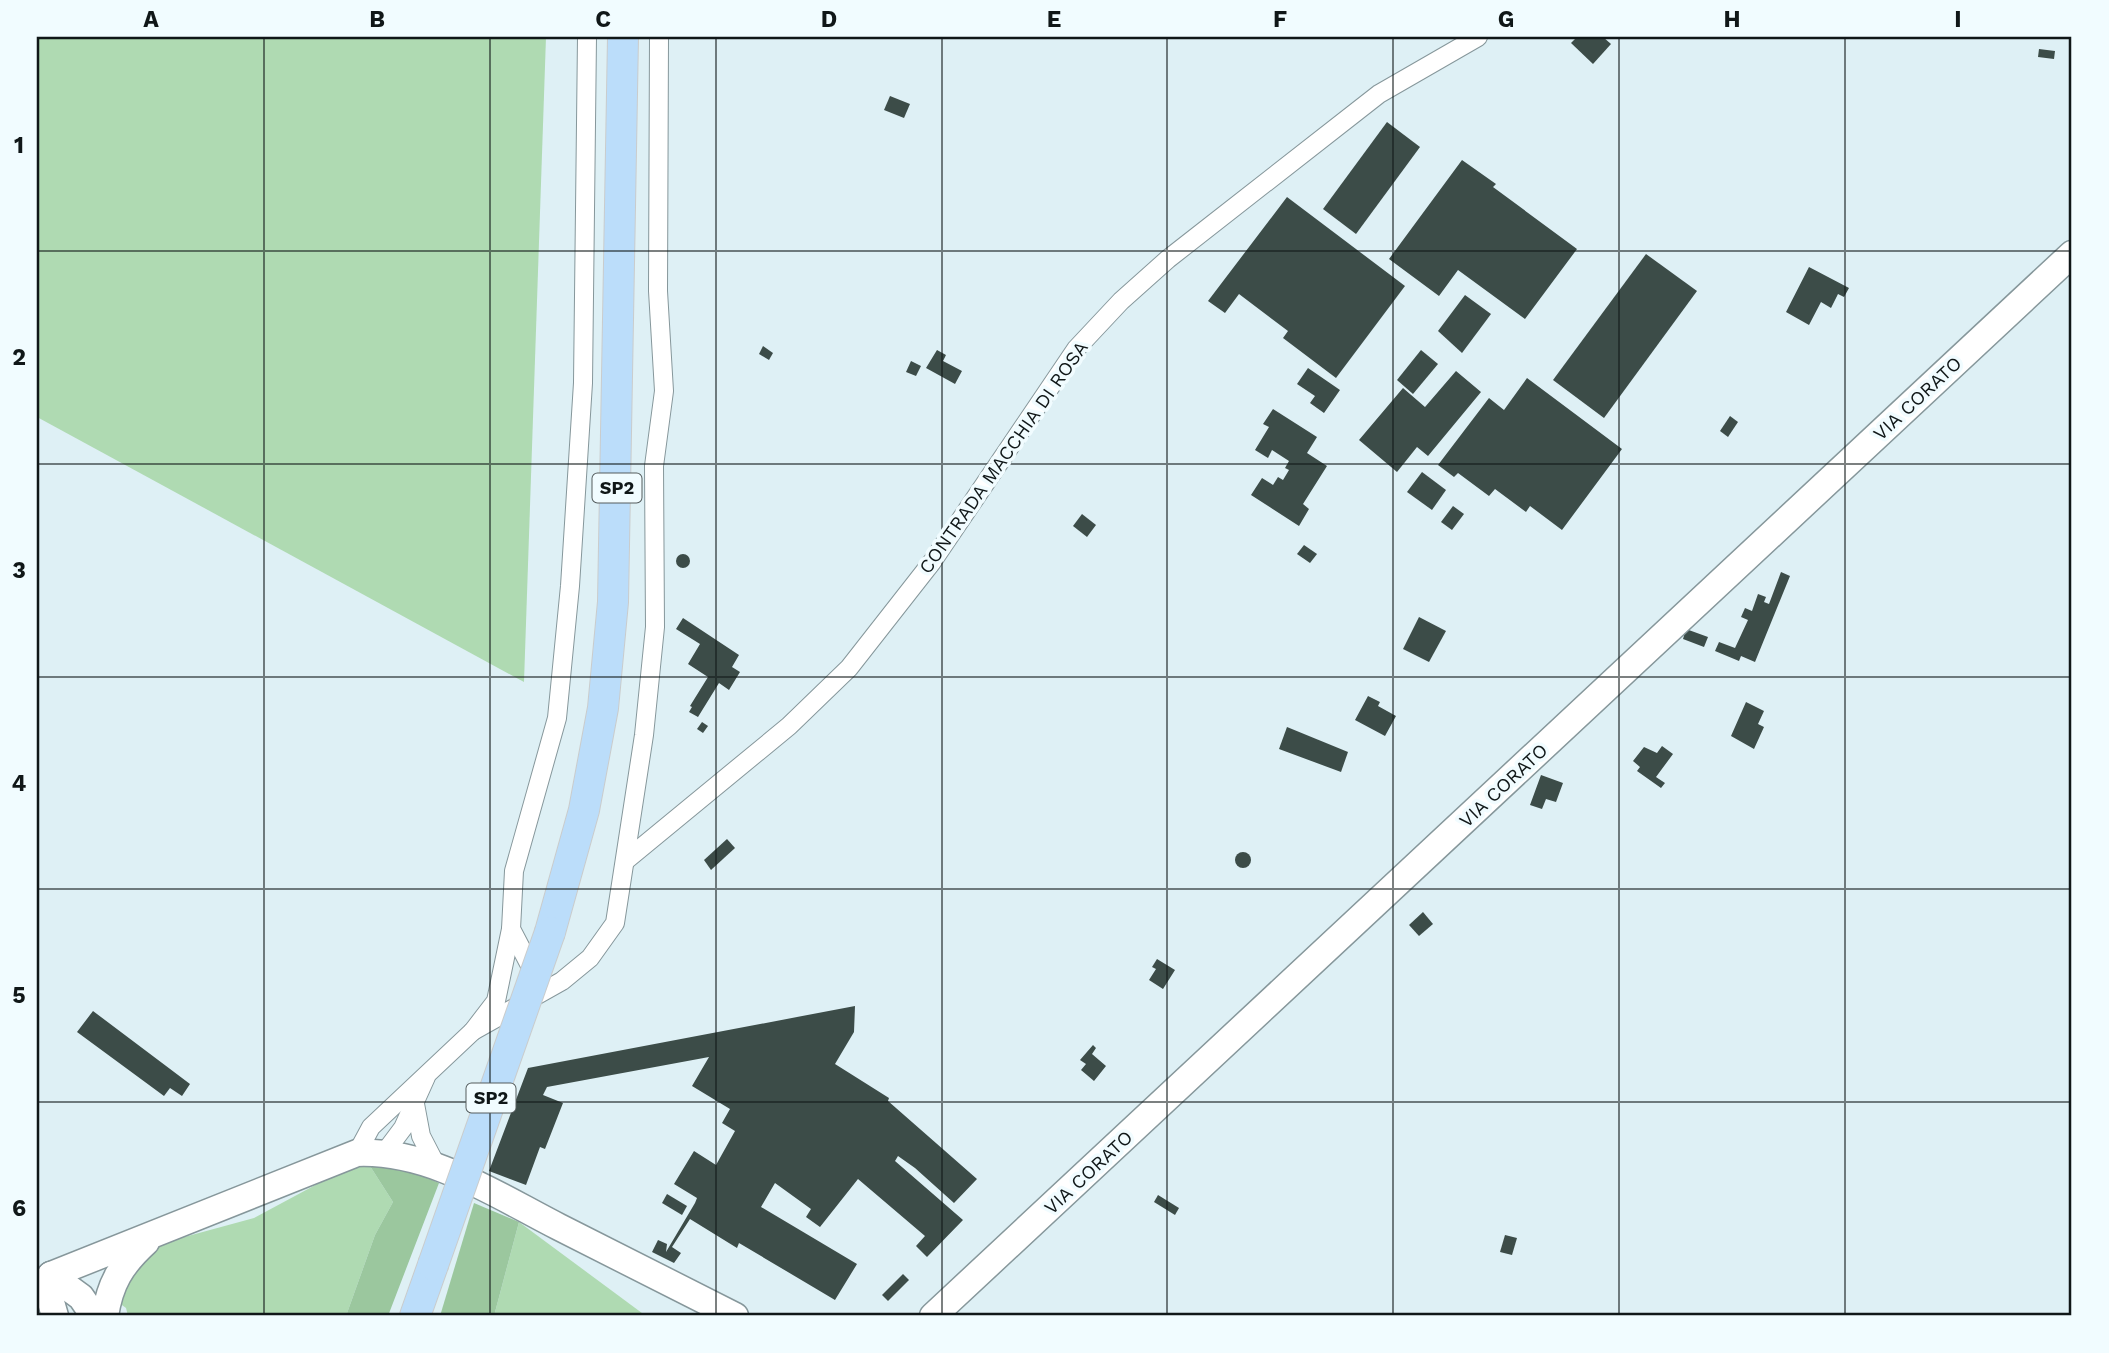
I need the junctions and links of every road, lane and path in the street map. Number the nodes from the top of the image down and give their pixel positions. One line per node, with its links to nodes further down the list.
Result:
1 (587, 37): 7 (street)
2 (623, 37): 17 (main road, SP2, bridge)
3 (659, 37): 6 (street)
4 (1478, 37): 6 (street, CONTRADA MACCHIA DI ROSA)
5 (2072, 254): 22 (main road, VIA CORATO)
6 (625, 861): 8 (street)
7 (511, 929): 8 (street); 9 (street)
8 (562, 981): 9 (street)
9 (473, 1031): 10 (street)
10 (428, 1073): 11 (street); 13 (street)
11 (415, 1104): 12 (street); 14 (street)
12 (385, 1152): 13 (main road); 14 (main road)
13 (357, 1153): 15 (main road)
14 (437, 1167): 21 (main road)
15 (160, 1229): 16 (main road); 20 (main road)
16 (44, 1277): 18 (main road); 19 (main road)
17 (418, 1311)
18 (55, 1316)
19 (94, 1316)
20 (105, 1316)
21 (736, 1316)
22 (933, 1316)

